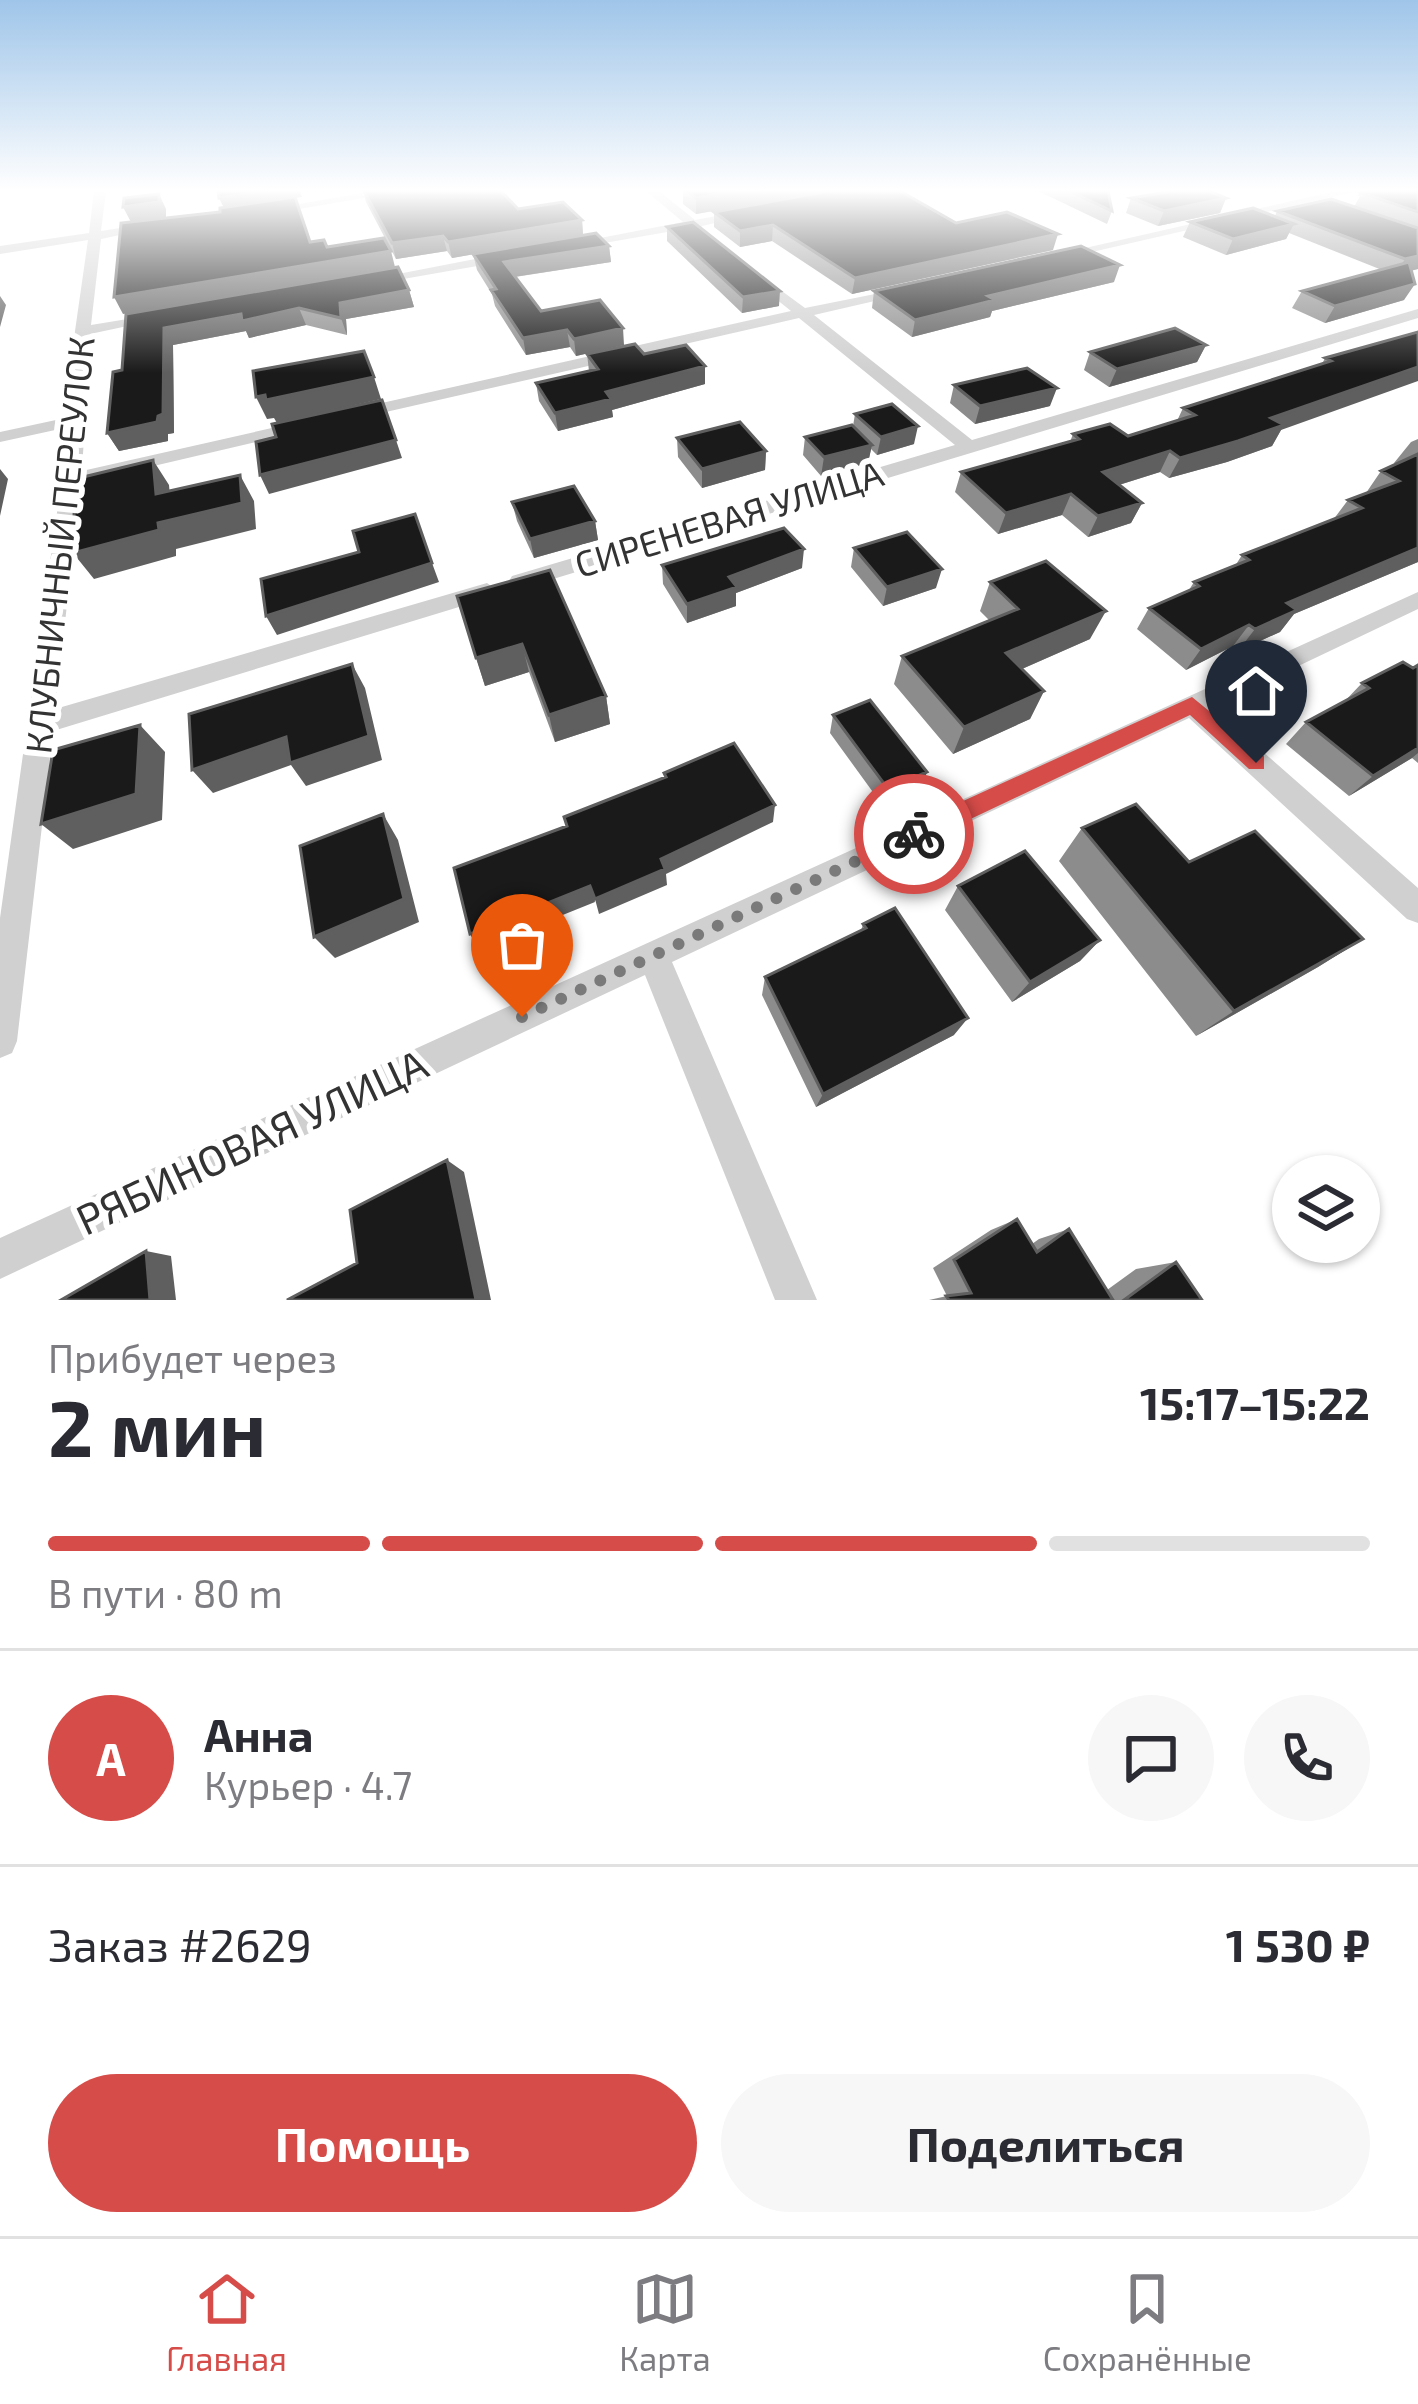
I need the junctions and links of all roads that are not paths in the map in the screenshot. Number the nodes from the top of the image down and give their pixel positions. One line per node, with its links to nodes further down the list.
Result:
1 (92, 252): 11 (street, КЛУБНИЧНЫЙ ПЕРЕУЛОК)
2 (1077, 252): 4 (street)
3 (529, 253): 6 (street)
4 (1035, 261)
5 (747, 268): 8 (street)
6 (341, 286)
7 (918, 287): 8 (street)
8 (801, 313): 12 (street); 16 (street)
9 (1418, 313): 16 (street, СИРЕНЕВАЯ УЛИЦА)
10 (177, 315): 11 (street)
11 (83, 331): 13 (street, КЛУБНИЧНЫЙ ПЕРЕУЛОК)
12 (345, 417)
13 (79, 420): 15 (street); 17 (street, КЛУБНИЧНЫЙ ПЕРЕУЛОК)
14 (322, 422): 17 (street)
15 (0, 436)
16 (969, 447): 20 (street, СИРЕНЕВАЯ УЛИЦА)
17 (72, 479): 20 (street, КЛУБНИЧНЫЙ ПЕРЕУЛОК)
18 (1418, 600): 19 (street, РЯБИНОВАЯ УЛИЦА)
19 (1192, 705): 21 (street); 22 (street, РЯБИНОВАЯ УЛИЦА)
20 (40, 724): 23 (street, КЛУБНИЧНЫЙ ПЕРЕУЛОК)
21 (1418, 908)
22 (652, 956): 24 (street, РЯБИНОВАЯ УЛИЦА); 25 (street)
23 (0, 1041)
24 (0, 1259)
25 (796, 1300)

